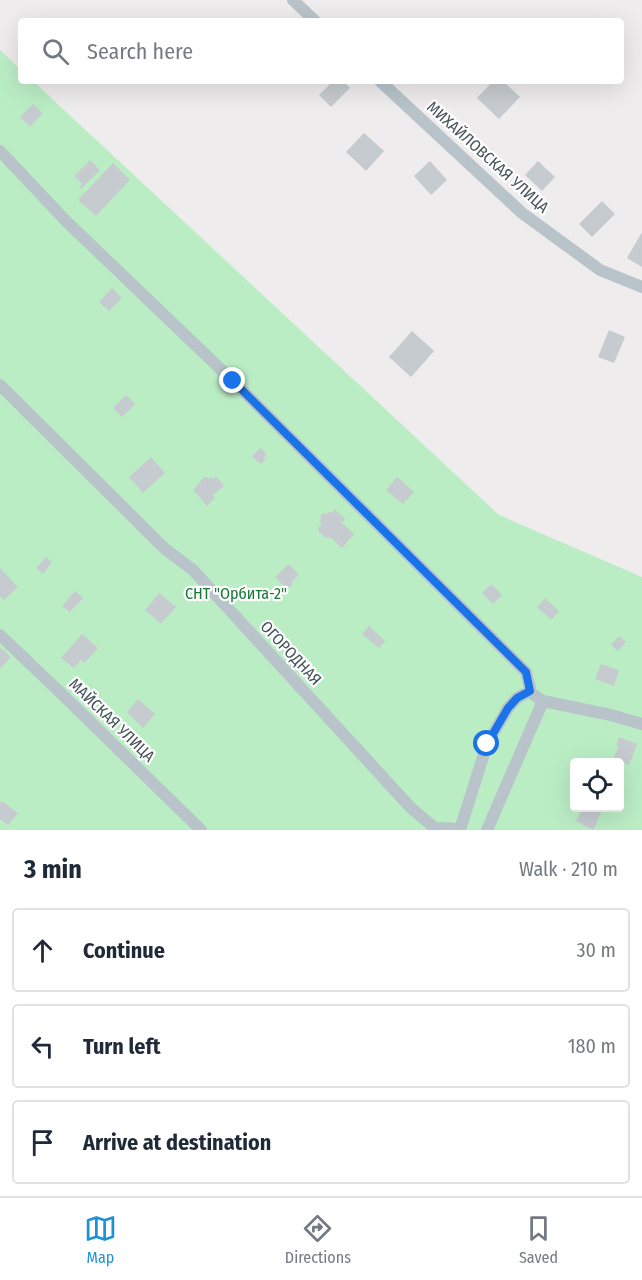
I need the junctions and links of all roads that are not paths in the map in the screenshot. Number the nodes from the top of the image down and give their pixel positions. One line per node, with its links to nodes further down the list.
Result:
1 (292, 0): 2 (street)
2 (312, 18)
3 (383, 84): 5 (street, МИХАЙЛОВСКАЯ УЛИЦА)
4 (0, 151): 8 (street)
5 (642, 287)
6 (0, 385): 12 (street, ОГОРОДНАЯ)
7 (0, 635): 11 (street, МАЙСКАЯ УЛИЦА)
8 (530, 691): 9 (street); 12 (street)
9 (543, 701): 10 (street); 13 (street)
10 (642, 724)
11 (201, 830)
12 (460, 830)
13 (488, 830)

